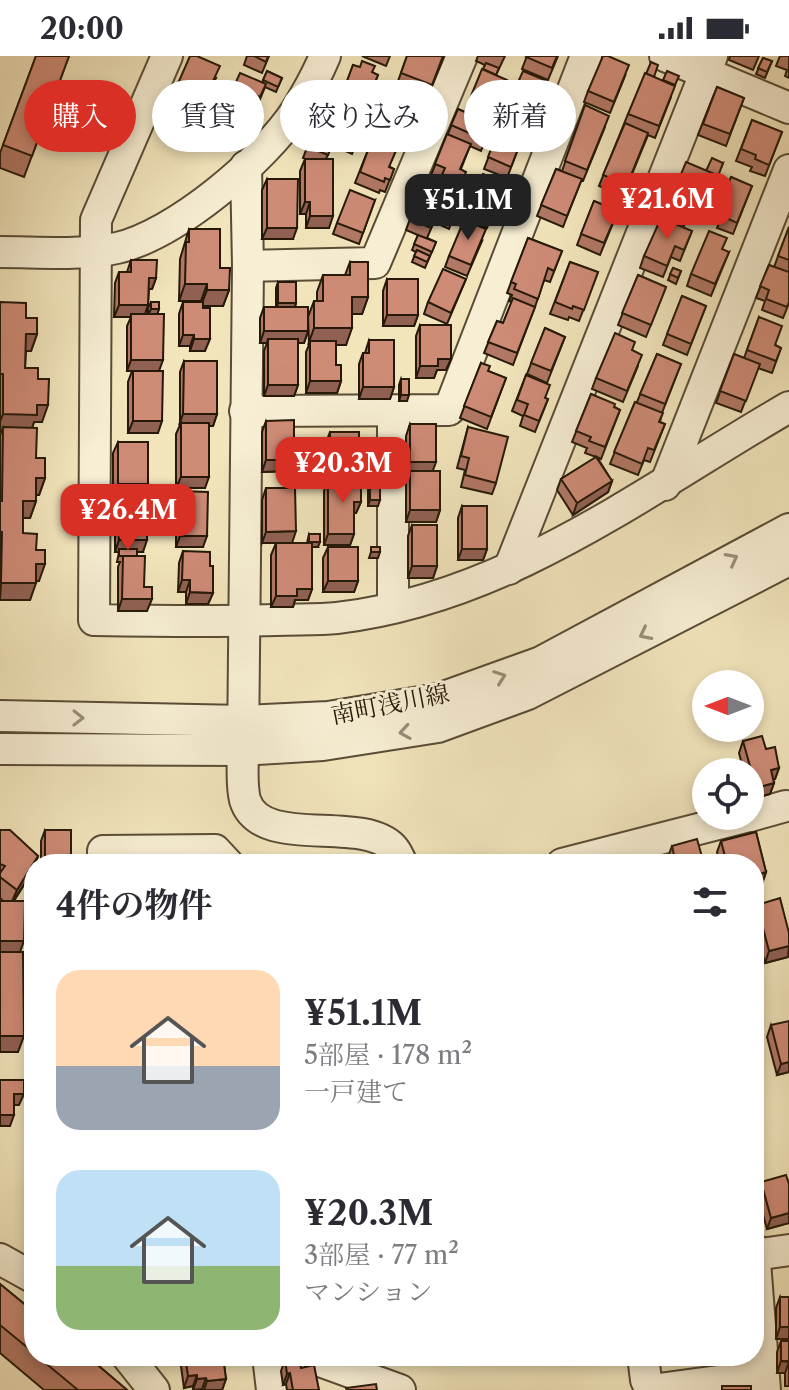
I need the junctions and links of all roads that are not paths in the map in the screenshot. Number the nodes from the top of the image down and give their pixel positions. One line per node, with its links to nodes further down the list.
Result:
1 (167, 56): 10 (street)
2 (325, 56): 8 (street)
3 (462, 56): 12 (street)
4 (586, 56): 15 (street)
5 (665, 56): 6 (street)
6 (709, 64): 7 (street); 19 (street)
7 (789, 108)
8 (246, 166): 10 (street); 12 (street)
9 (789, 170): 16 (street)
10 (95, 250): 11 (street); 21 (street)
11 (0, 252)
12 (248, 266): 14 (street)
13 (789, 407): 16 (street)
14 (245, 411): 15 (street); 21 (street)
15 (393, 412): 20 (street)
16 (665, 485): 19 (street)
17 (789, 529): 23 (street, 南町浅川線, one-way to 17)
18 (789, 560): 23 (street, 南町浅川線, one-way to 23)
19 (509, 569): 20 (street)
20 (393, 607): 21 (street)
21 (243, 621): 23 (street)
22 (0, 716): 23 (street, 南町浅川線, one-way to 23)
23 (243, 736): 24 (street, 南町浅川線); 31 (street)
24 (0, 749)
25 (786, 806): 26 (street)
26 (764, 812)
27 (712, 830): 28 (street)
28 (650, 853)
29 (103, 854): 30 (street)
30 (219, 854)
31 (396, 854)
32 (789, 1250): 33 (street)
33 (764, 1252)
34 (135, 1366): 39 (street)
35 (269, 1366): 40 (street)
36 (334, 1366): 41 (street)
37 (644, 1366): 42 (street)
38 (764, 1382): 42 (street)
39 (154, 1390)
40 (272, 1390)
41 (400, 1390)
42 (651, 1390)

